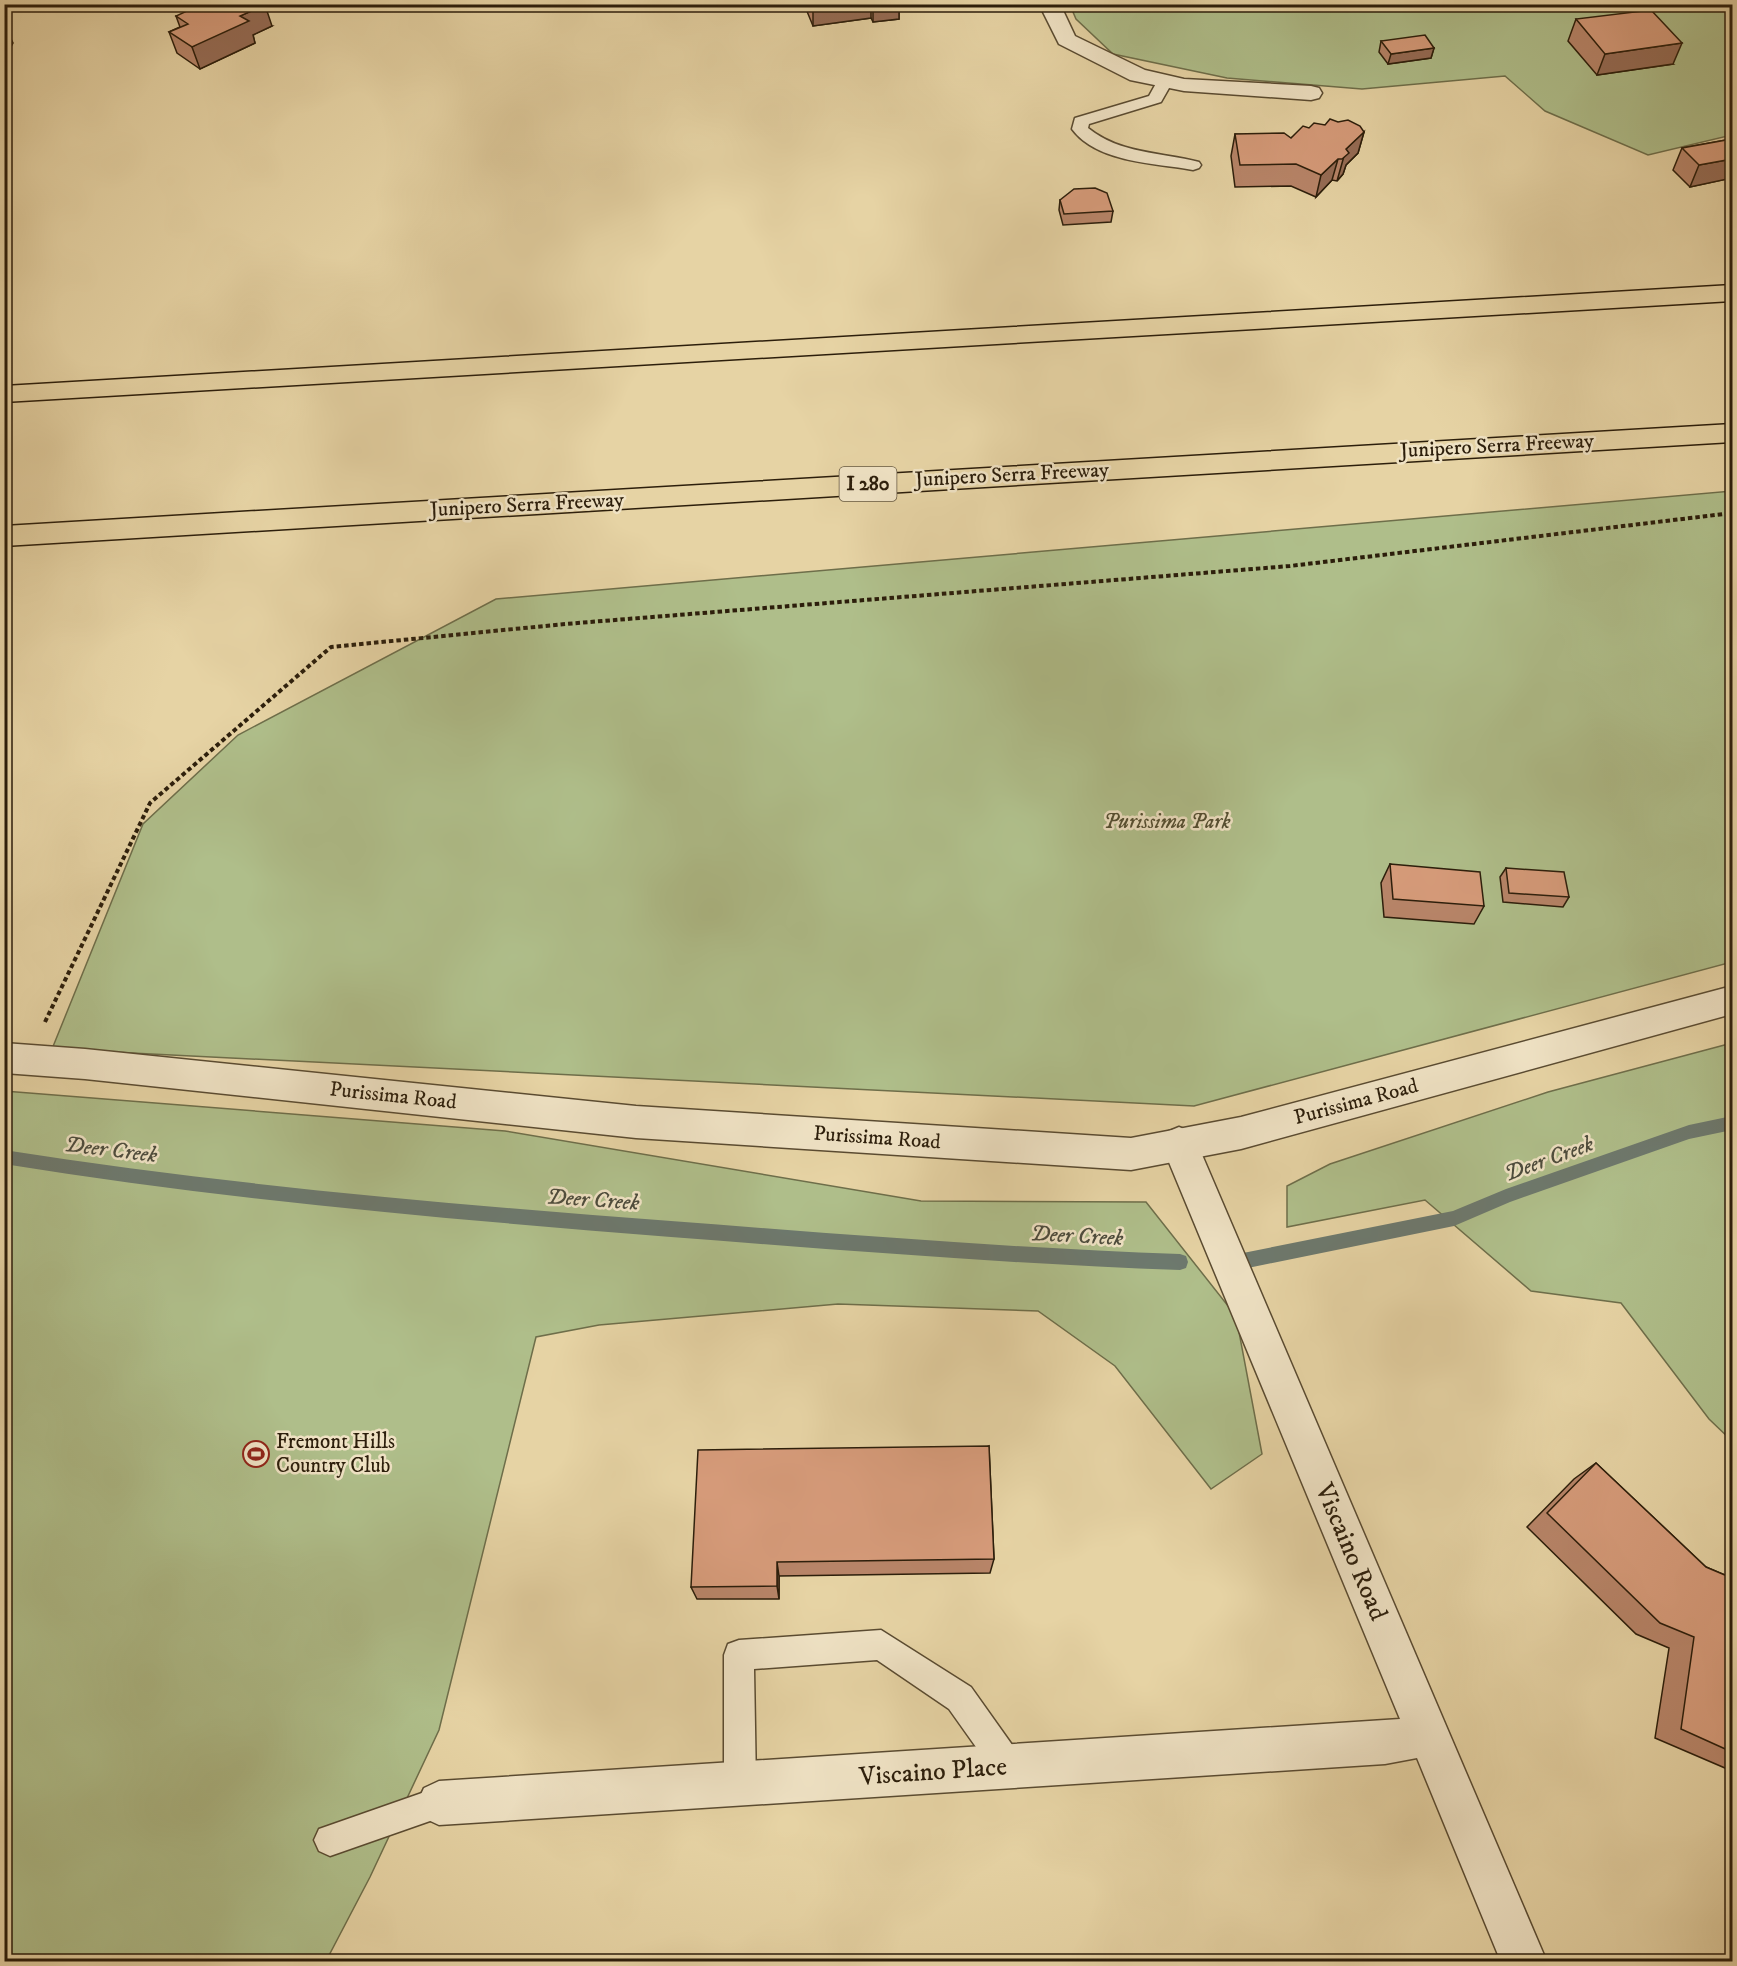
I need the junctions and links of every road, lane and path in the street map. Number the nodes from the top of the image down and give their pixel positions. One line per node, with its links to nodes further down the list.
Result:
1 (1050, 4): 2 (street)
2 (1165, 81): 3 (street); 4 (lane)
3 (1311, 93)
4 (1193, 165)
5 (1732, 293): 6 (highway)
6 (4, 394)
7 (1732, 433): 9 (highway, Junipero Serra Freeway / I 280)
8 (1732, 513): 11 (path)
9 (4, 536)
10 (1732, 1000): 12 (street, Purissima Road)
11 (16, 1059): 12 (street, Purissima Road)
12 (1179, 1143): 13 (street, Viscaino Road)
13 (1427, 1735): 14 (street, Viscaino Place); 18 (street, Viscaino Road)
14 (1009, 1767): 15 (street, Viscaino Place); 15 (lane)
15 (740, 1785): 16 (street, Viscaino Place)
16 (439, 1803): 17 (lane)
17 (330, 1840)
18 (1524, 1962)

